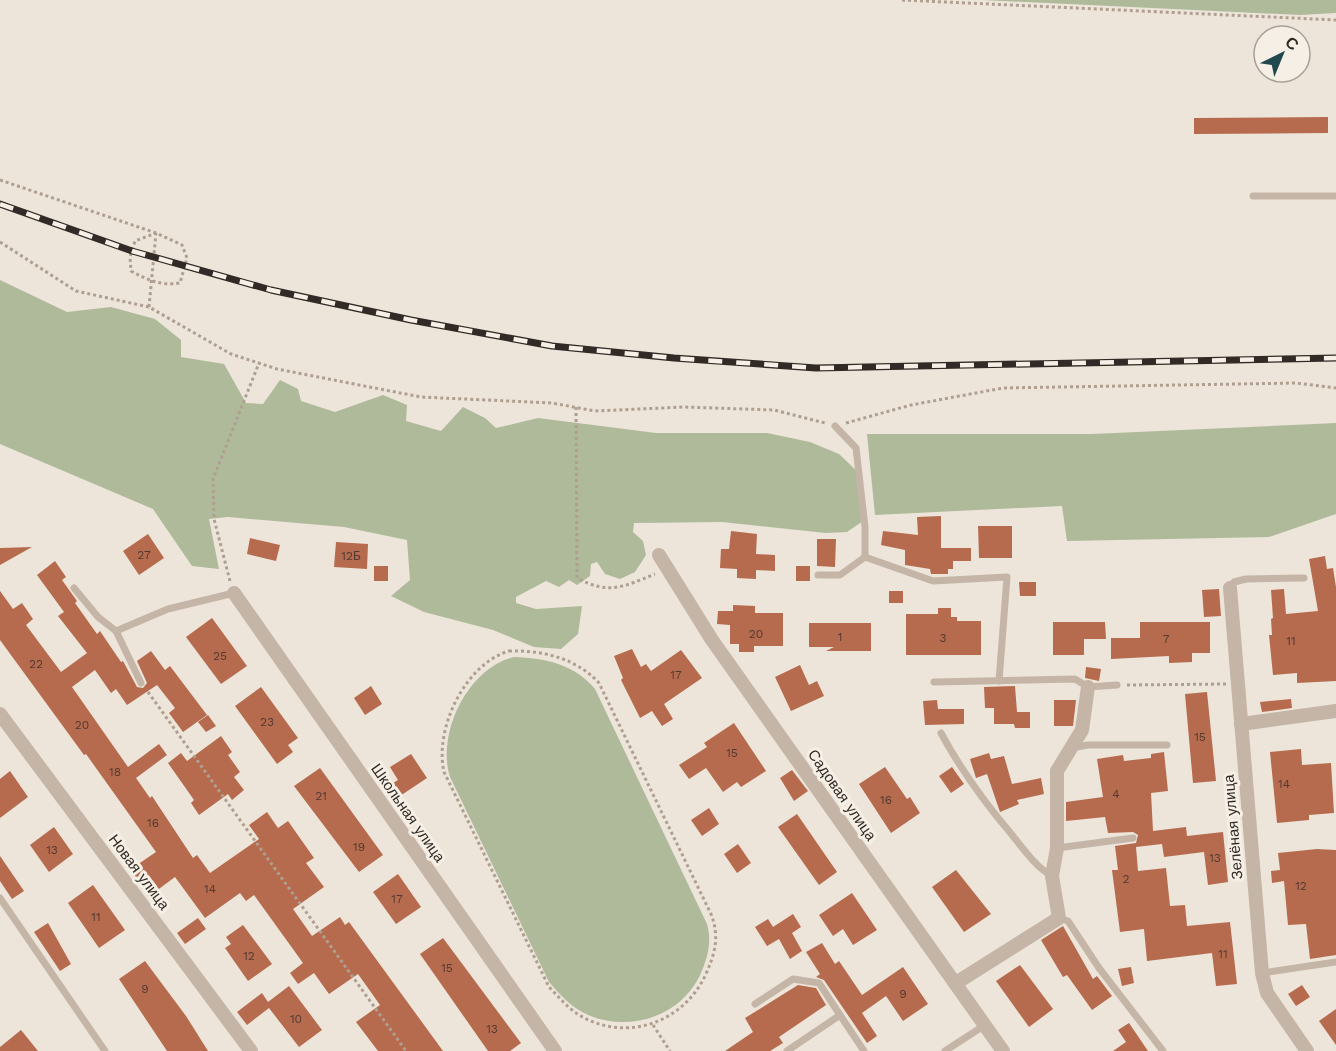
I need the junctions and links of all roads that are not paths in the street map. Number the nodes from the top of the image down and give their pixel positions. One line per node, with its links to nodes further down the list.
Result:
1 (1253, 196): 2 (lane)
2 (1336, 196)
3 (835, 426): 5 (lane)
4 (660, 555): 30 (street, Садовая улица)
5 (866, 557): 6 (lane); 12 (lane)
6 (818, 575)
7 (1304, 578): 9 (lane)
8 (74, 588): 11 (lane)
9 (1230, 588): 19 (street, Зелёная улица)
10 (234, 593): 11 (lane); 36 (street, Школьная улица)
11 (116, 631): 14 (lane)
12 (999, 681): 13 (lane); 16 (lane)
13 (934, 682)
14 (141, 683)
15 (1117, 685): 16 (lane)
16 (1088, 687): 22 (street)
17 (1336, 711): 19 (street)
18 (0, 714): 35 (street, Новая улица)
19 (1241, 724): 29 (street, Зелёная улица)
20 (941, 733): 25 (lane)
21 (1167, 745): 22 (lane)
22 (1069, 748): 24 (street)
23 (1133, 838): 24 (lane)
24 (1057, 848): 25 (street)
25 (1052, 876): 27 (street)
26 (0, 898): 34 (lane)
27 (1059, 918): 30 (street); 41 (lane)
28 (1336, 962): 29 (lane)
29 (1262, 973): 42 (street, Зелёная улица)
30 (956, 983): 33 (street, Садовая улица)
31 (755, 1004): 32 (lane)
32 (840, 1015): 37 (lane); 38 (lane)
33 (985, 1025): 39 (lane); 40 (street, Садовая улица)
34 (105, 1051)
35 (251, 1051)
36 (555, 1051)
37 (787, 1051)
38 (864, 1051)
39 (945, 1051)
40 (1003, 1051)
41 (1163, 1051)
42 (1307, 1051)

